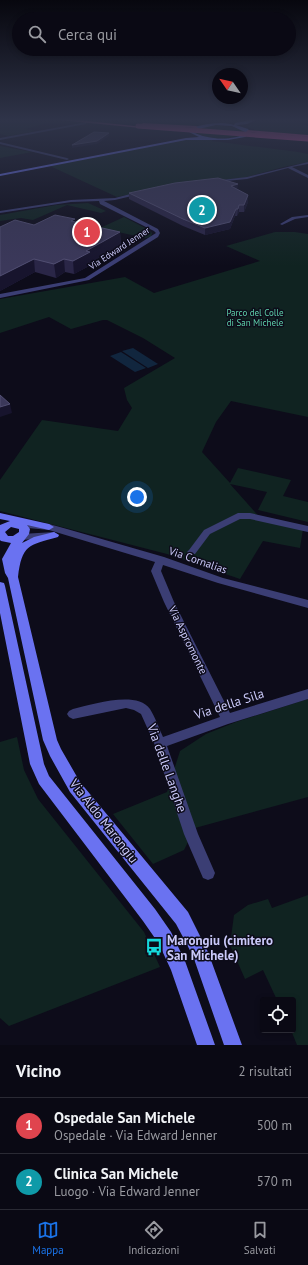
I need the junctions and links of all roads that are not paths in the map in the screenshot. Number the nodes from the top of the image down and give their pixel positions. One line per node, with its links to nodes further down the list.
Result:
1 (23, 169): 5 (street)
2 (27, 169): 5 (street)
3 (281, 169): 7 (street)
4 (292, 169): 6 (street)
5 (0, 174)
6 (308, 177)
7 (210, 182)
8 (150, 191): 9 (street)
9 (101, 200): 10 (street); 13 (street, Via Edward Jenner)
10 (2, 212)
11 (308, 216): 12 (street)
12 (282, 224)
13 (0, 296)
14 (0, 516): 15 (street, Via Cornalias); 17 (street)
15 (17, 524): 17 (street, Via Cornalias); 18 (street); 19 (street)
16 (308, 528): 20 (street)
17 (52, 531): 19 (street, Via Cornalias); 21 (street, Via Cornalias); 22 (street)
18 (0, 533): 19 (street)
19 (20, 538): 22 (street, Via Aldo Marongiu)
20 (192, 552)
21 (161, 559): 24 (street, Via Cornalias); 27 (street, Via Aspromonte)
22 (13, 576): 31 (street, Via Aldo Marongiu)
23 (0, 586): 30 (street, Via Aldo Marongiu)
24 (308, 604)
25 (308, 694): 27 (street, Via della Sila)
26 (73, 714): 28 (street, Via delle Langhe)
27 (227, 719): 28 (street, Via della Sila)
28 (160, 743): 29 (street, Via delle Langhe)
29 (208, 873)
30 (206, 1045)
31 (232, 1045)

